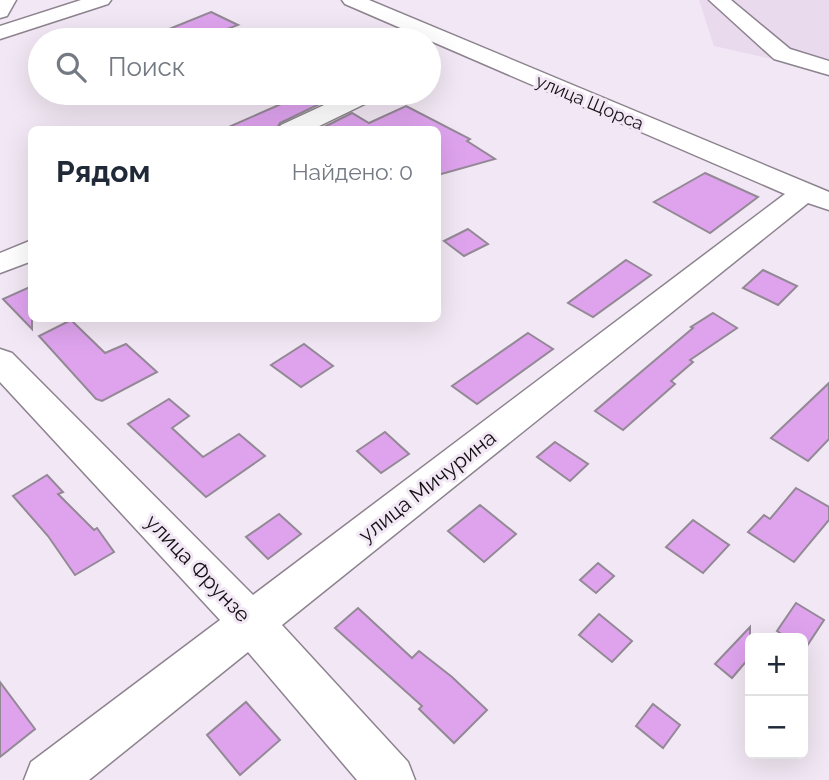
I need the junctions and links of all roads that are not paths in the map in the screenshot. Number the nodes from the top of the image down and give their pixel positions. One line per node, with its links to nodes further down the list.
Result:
1 (6, 0): 5 (street)
2 (352, 0): 6 (street, улица Щорса)
3 (719, 0): 11 (street)
4 (93, 1): 7 (street)
5 (0, 12)
6 (415, 28)
7 (0, 33)
8 (441, 39): 9 (street, улица Щорса)
9 (463, 49): 10 (street); 14 (street, улица Щорса)
10 (441, 60)
11 (829, 68)
12 (343, 105): 13 (street)
13 (299, 126)
14 (817, 197): 18 (street, улица Мичурина)
15 (28, 251): 16 (street)
16 (0, 264)
17 (0, 361): 18 (street, улица Фрунзе)
18 (251, 623): 19 (street, улица Мичурина); 20 (street, улица Фрунзе)
19 (49, 780)
20 (390, 780)

